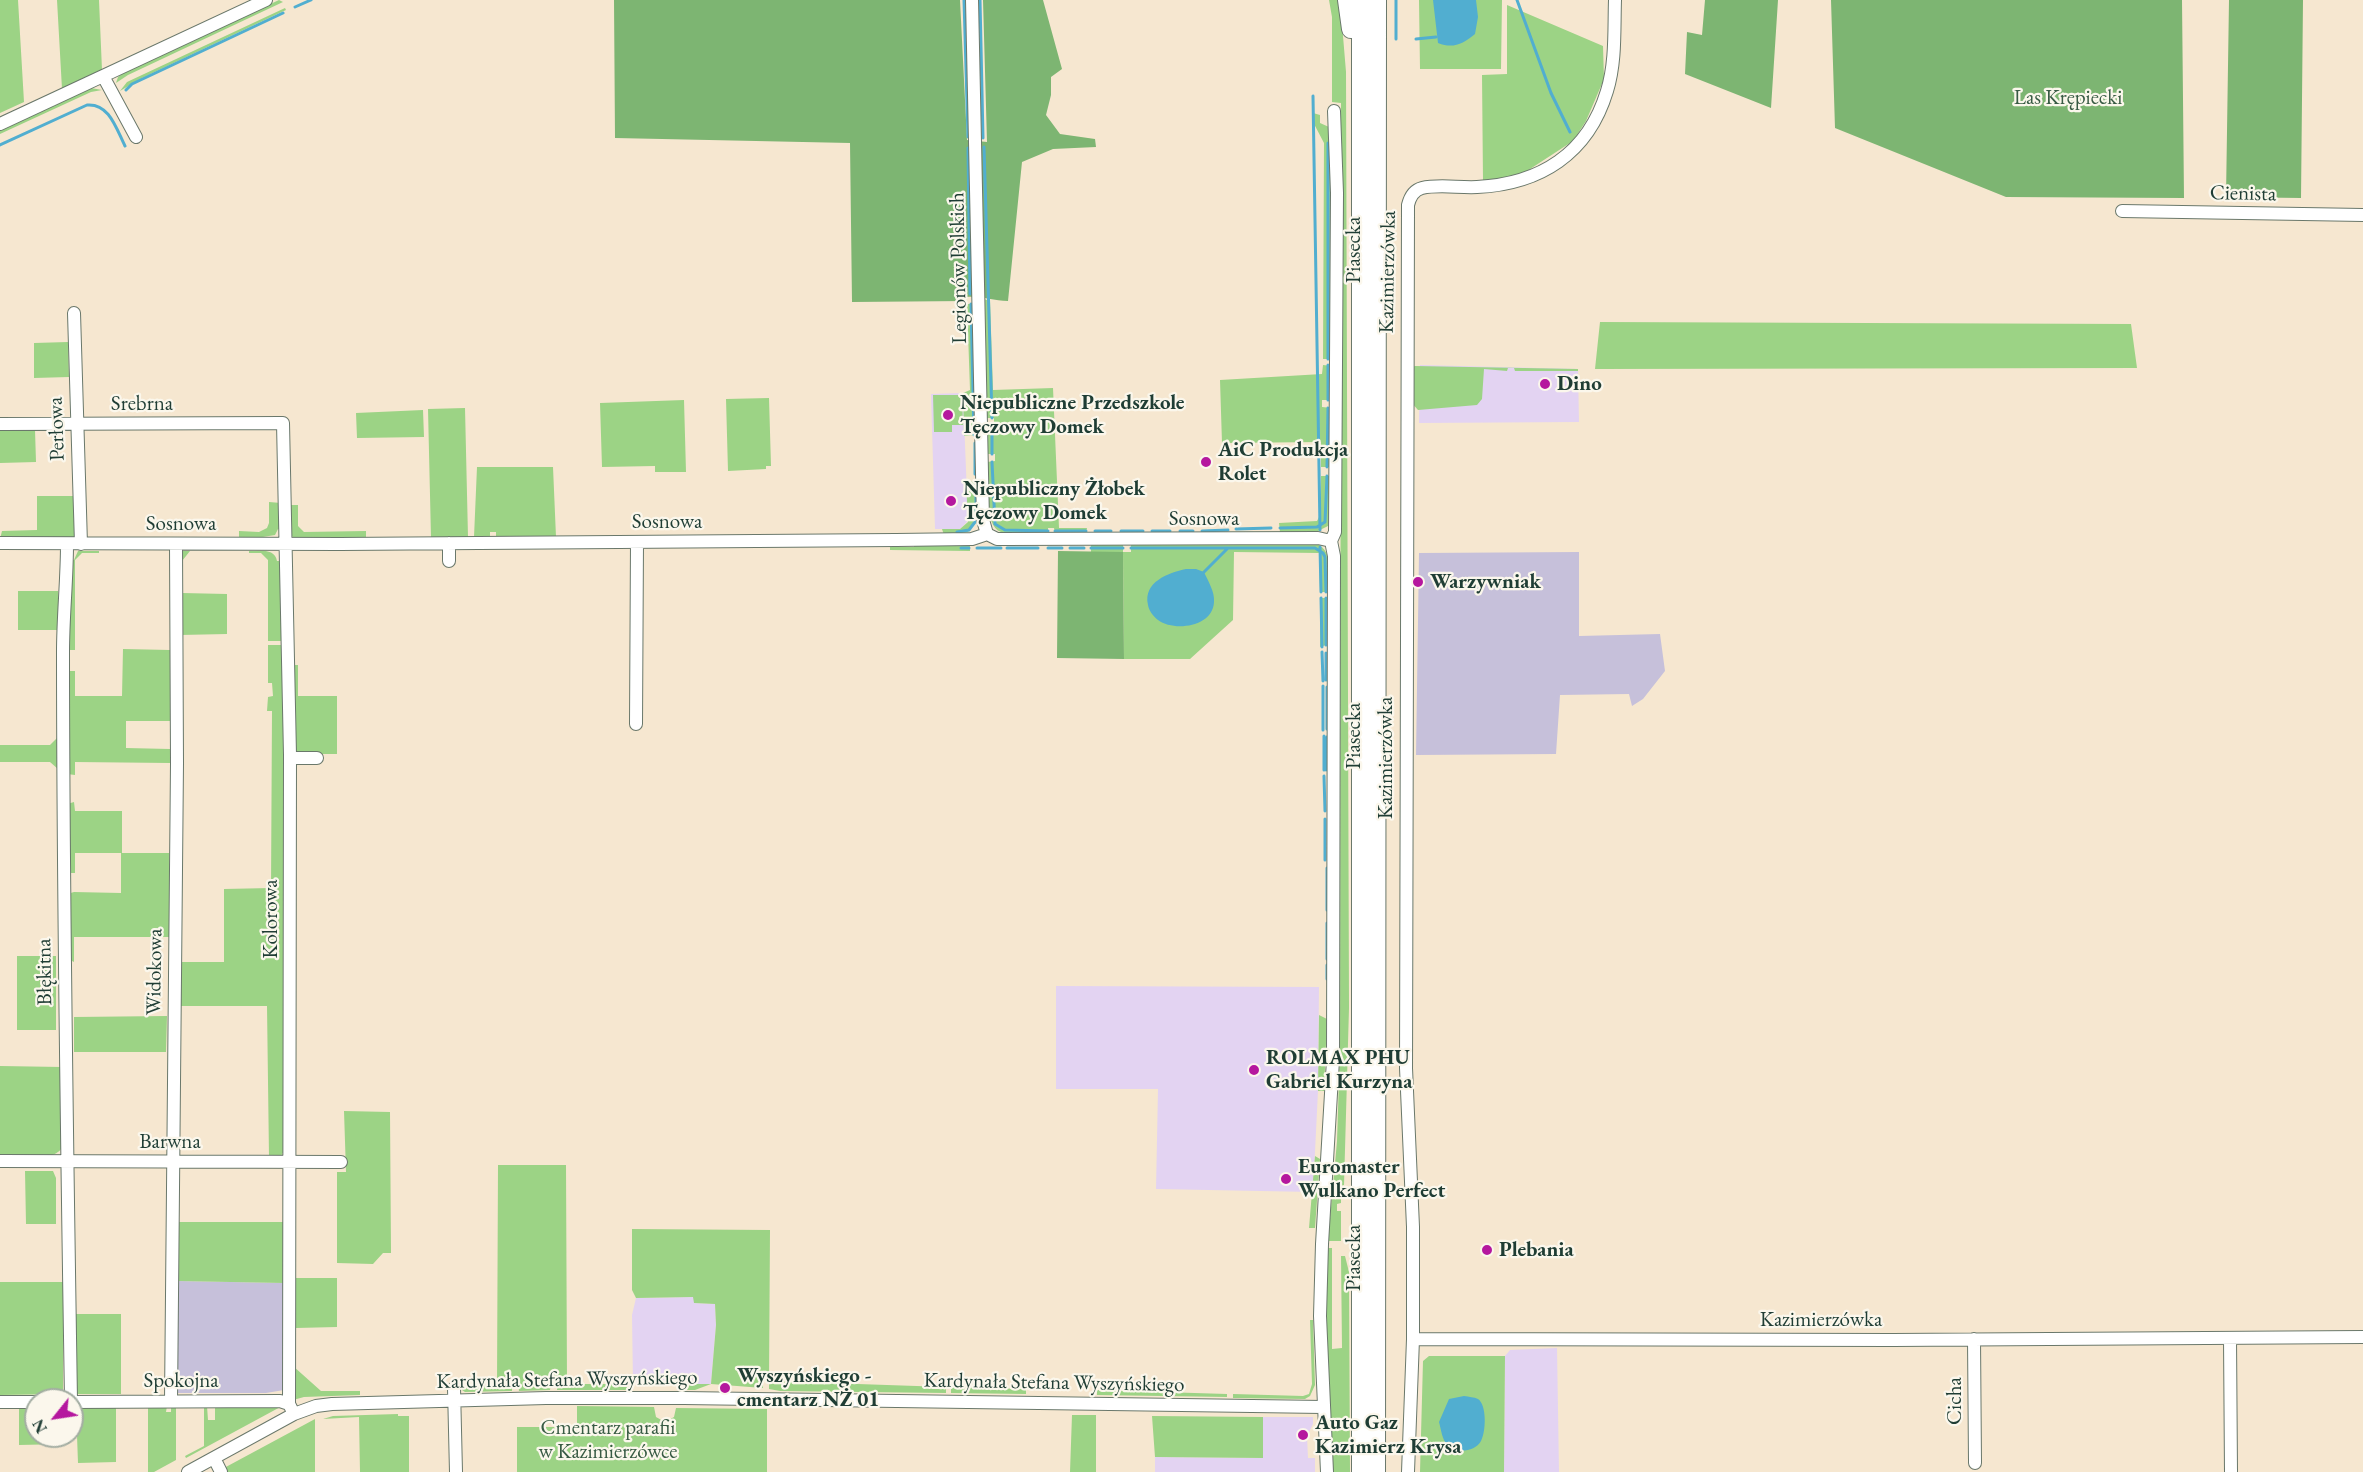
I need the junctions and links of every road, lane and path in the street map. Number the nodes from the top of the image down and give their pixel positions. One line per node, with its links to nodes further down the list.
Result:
1 (266, 0): 7 (street)
2 (972, 0): 18 (street, Legionów Polskich)
3 (1347, 0): 11 (highway)
4 (1361, 0): 11 (highway, Piasecka)
5 (1377, 0): 58 (highway, Piasecka)
6 (1615, 0): 38 (street, Kazimierzówka)
7 (103, 76): 9 (street); 10 (street)
8 (1334, 111): 19 (street)
9 (0, 124)
10 (136, 137)
11 (1361, 147): 57 (highway, Piasecka)
12 (2122, 211): 13 (street, Cienista)
13 (2363, 215)
14 (74, 313): 15 (street, Perłowa)
15 (77, 423): 16 (street, Srebrna); 17 (street, Srebrna); 24 (street, Perłowa)
16 (283, 423): 26 (street, Kolorowa)
17 (0, 424)
18 (987, 534): 19 (street, Sosnowa); 20 (street, Sosnowa)
19 (1331, 541): 49 (street)
20 (637, 542): 22 (street, Sosnowa); 28 (street)
21 (0, 543): 23 (street, Sosnowa)
22 (449, 543): 26 (street, Sosnowa); 27 (street)
23 (67, 544): 24 (street, Sosnowa); 32 (street, Błękitna)
24 (81, 544): 25 (street, Sosnowa)
25 (176, 544): 26 (street, Sosnowa); 35 (street, Widokowa)
26 (285, 544): 29 (street, Kolorowa)
27 (449, 561)
28 (636, 724)
29 (290, 758): 30 (street); 33 (street, Kolorowa)
30 (317, 758)
31 (0, 1161): 32 (street, Barwna)
32 (66, 1161): 35 (street, Barwna); 41 (street, Błękitna)
33 (289, 1161): 34 (street, Barwna); 35 (street, Barwna); 50 (street, Kolorowa)
34 (341, 1161)
35 (173, 1162): 45 (street, Widokowa)
36 (2363, 1337): 37 (street, Kazimierzówka)
37 (2230, 1338): 39 (street, Kazimierzówka); 60 (street)
38 (1413, 1339): 39 (street, Kazimierzówka); 59 (street)
39 (1974, 1339): 52 (street, Cicha)
40 (630, 1384): 43 (street)
41 (71, 1388)
42 (454, 1388): 46 (street)
43 (630, 1398): 46 (street, Kardynała Stefana Wyszyńskiego); 49 (street, Kardynała Stefana Wyszyńskiego)
44 (84, 1401): 45 (street, Spokojna)
45 (171, 1401): 50 (street, Spokojna)
46 (455, 1401): 50 (street, Kardynała Stefana Wyszyńskiego); 55 (street)
47 (0, 1402): 48 (street)
48 (24, 1402)
49 (1323, 1407): 56 (street)
50 (292, 1409): 51 (street, Kardynała Stefana Wyszyńskiego)
51 (214, 1458): 53 (street, Kardynała Stefana Wyszyńskiego); 54 (street)
52 (1974, 1463)
53 (188, 1472)
54 (221, 1472)
55 (456, 1472)
56 (1327, 1472)
57 (1361, 1472)
58 (1376, 1472)
59 (1408, 1472)
60 (2231, 1472)

